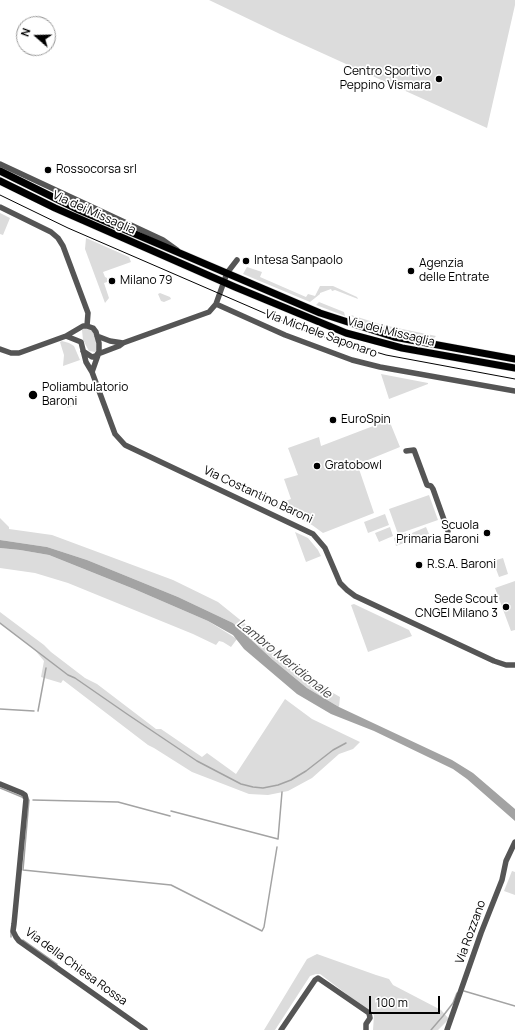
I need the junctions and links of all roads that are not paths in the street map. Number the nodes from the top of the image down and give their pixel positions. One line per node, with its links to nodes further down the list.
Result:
1 (0, 164): 3 (street, Via dei Missaglia)
2 (0, 171): 3 (main road, Via dei Missaglia)
3 (10, 172): 4 (street, Via dei Missaglia); 7 (main road, Via dei Missaglia)
4 (0, 180): 8 (main road, Via dei Missaglia)
5 (0, 207): 10 (street)
6 (237, 260): 7 (street)
7 (227, 273): 8 (street); 19 (main road, Via dei Missaglia)
8 (224, 281): 9 (street); 20 (main road, Via dei Missaglia)
9 (216, 304): 15 (street); 22 (street, Via Michele Saponaro)
10 (87, 326): 11 (street); 13 (street)
11 (80, 329): 12 (street); 14 (street, Via Costantino Baroni)
12 (66, 336): 14 (street); 16 (street)
13 (97, 336): 15 (street); 18 (street)
14 (81, 342): 17 (street, Via Costantino Baroni)
15 (122, 343): 18 (street)
16 (0, 349)
17 (83, 350): 18 (street); 21 (street, Via Costantino Baroni)
18 (98, 354): 21 (street)
19 (515, 359)
20 (515, 368)
21 (92, 372): 25 (street, Via Costantino Baroni)
22 (515, 391)
23 (406, 451): 24 (street)
24 (448, 531)
25 (515, 664)
26 (0, 784): 28 (street, Via della Chiesa Rossa)
27 (515, 842): 31 (street, Via Rozzano)
28 (145, 1030)
29 (281, 1030): 30 (street)
30 (366, 1030)
31 (447, 1030)

